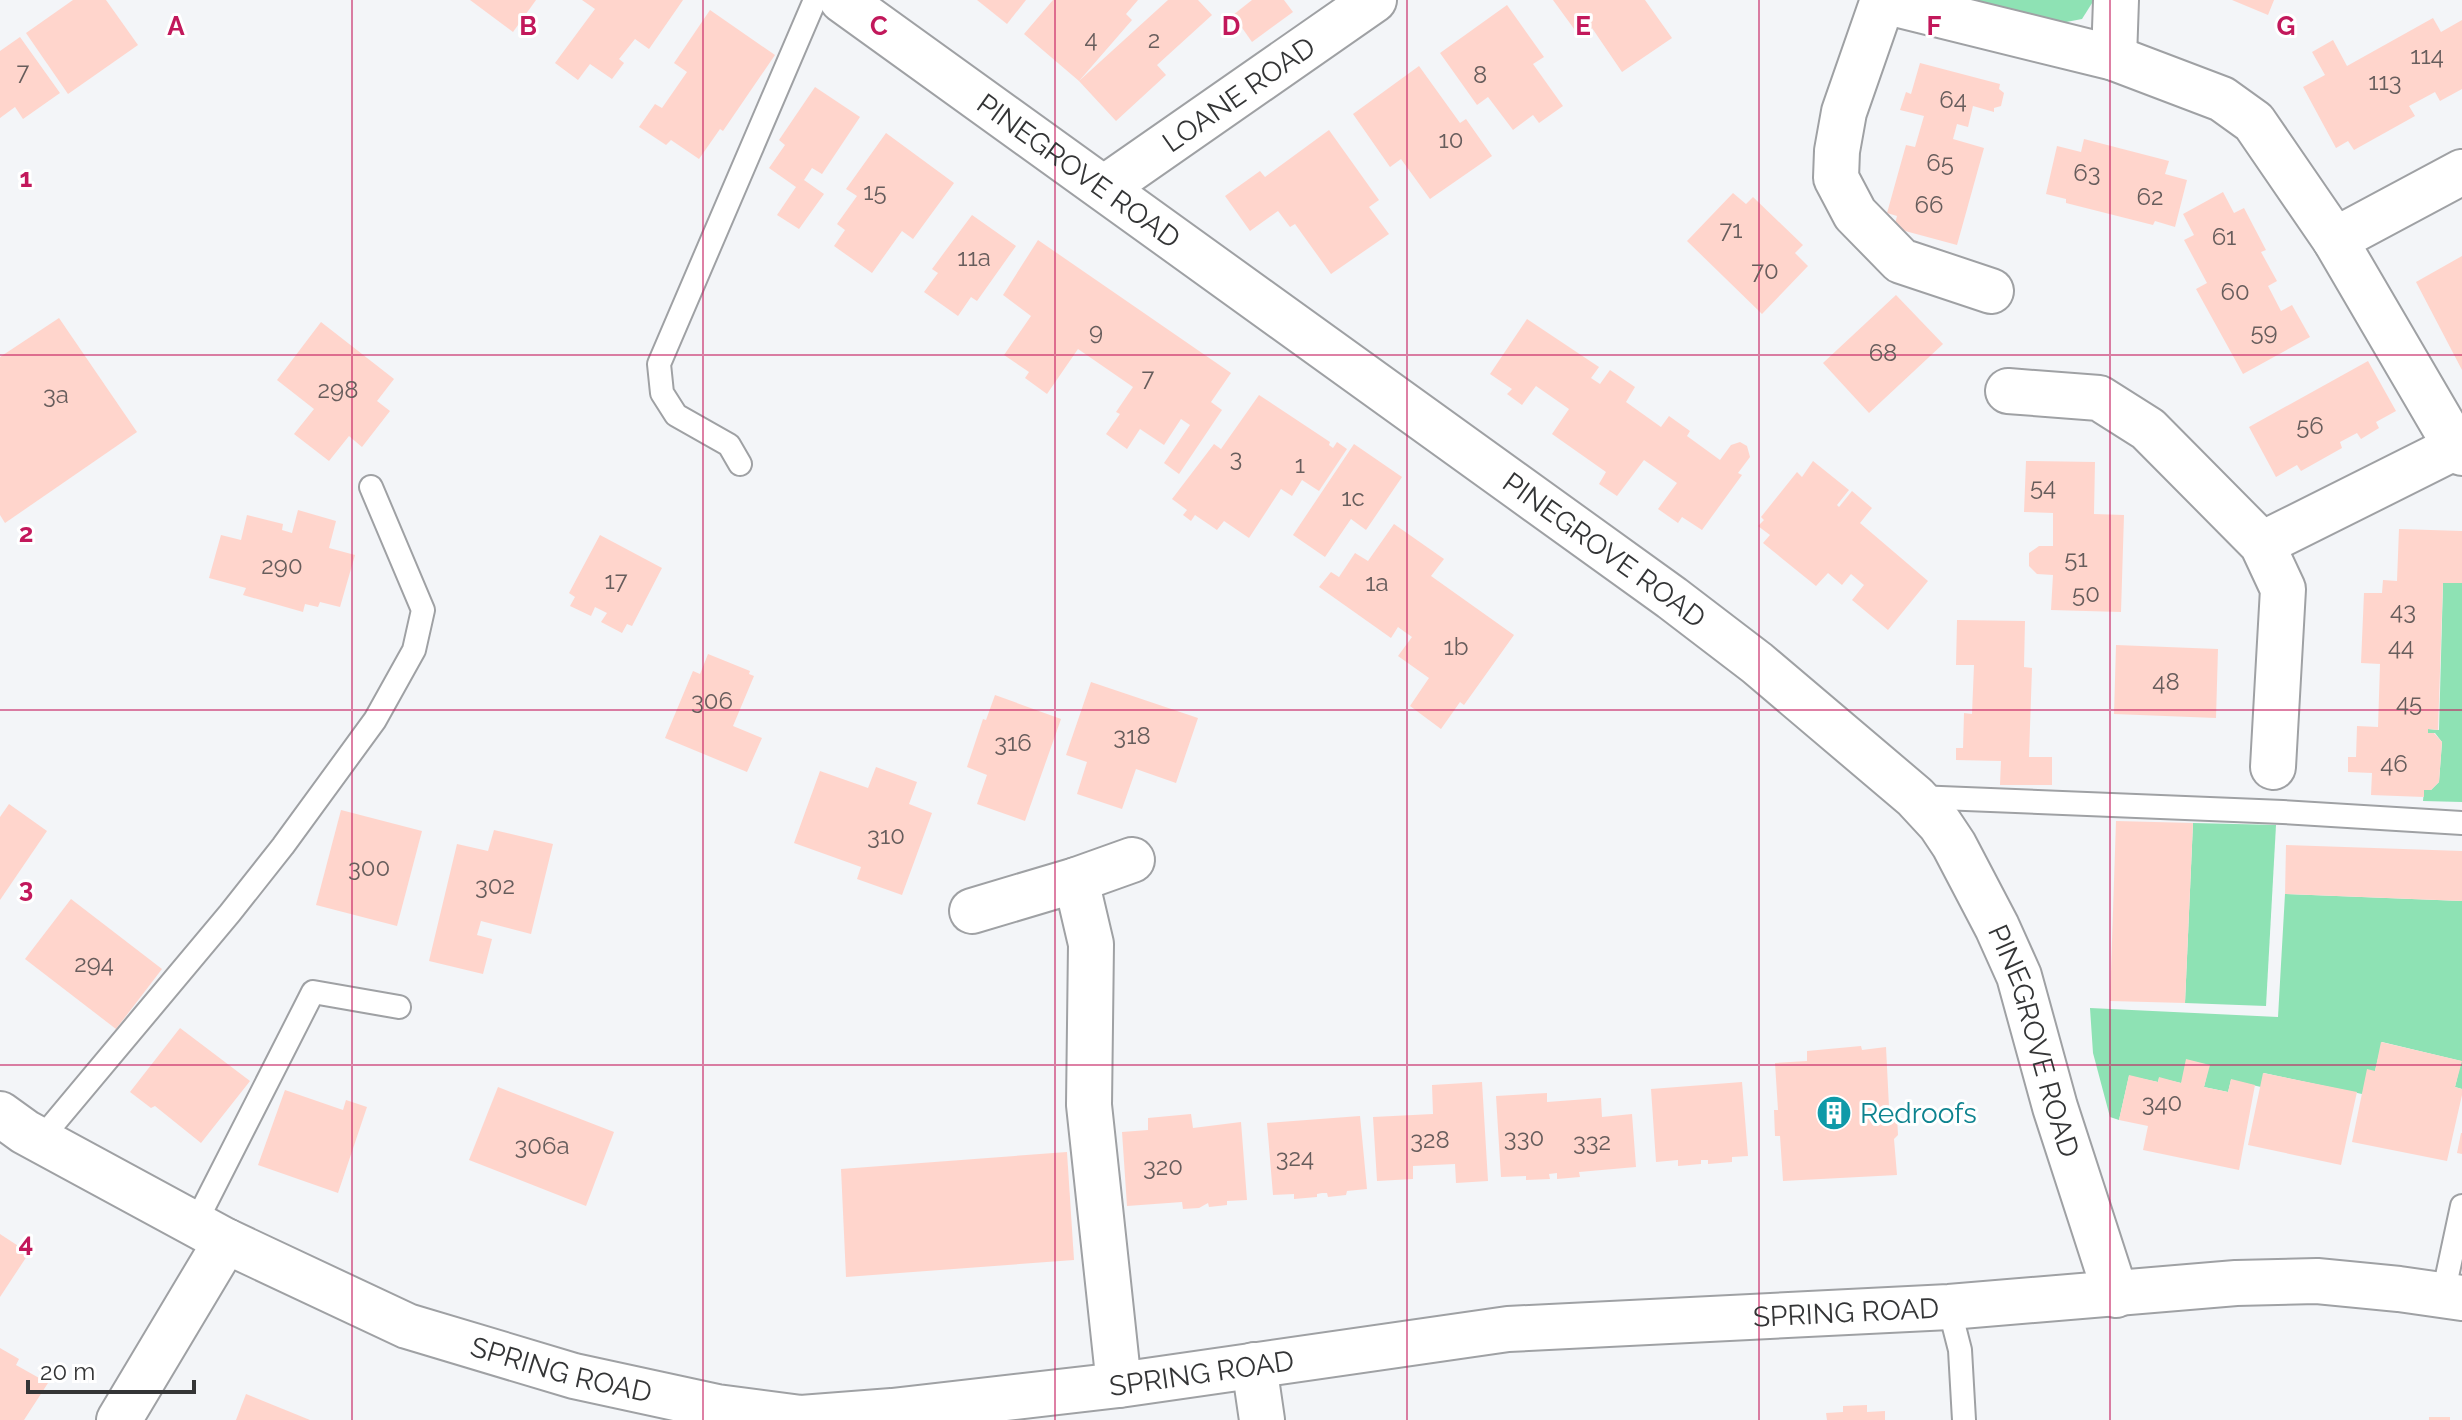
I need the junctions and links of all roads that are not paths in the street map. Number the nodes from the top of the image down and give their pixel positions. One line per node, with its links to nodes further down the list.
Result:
1 (815, 0): 13 (lane)
2 (842, 0): 8 (street, PINEGROVE ROAD)
3 (1374, 0): 8 (street, LOANE ROAD)
4 (2116, 0): 6 (street)
5 (1883, 1): 6 (street); 10 (street)
6 (2114, 58): 9 (street)
7 (2462, 172): 9 (street)
8 (1104, 188): 17 (street, PINEGROVE ROAD)
9 (2335, 240): 12 (street)
10 (1991, 291)
11 (2008, 391): 15 (street)
12 (2459, 450): 15 (street)
13 (740, 464)
14 (371, 487): 24 (lane)
15 (2262, 544): 16 (street)
16 (2273, 767)
17 (1915, 797): 18 (lane); 27 (street, PINEGROVE ROAD)
18 (2462, 823)
19 (1132, 860): 20 (street)
20 (1076, 880): 21 (street); 31 (street)
21 (972, 911)
22 (399, 1007): 26 (lane)
23 (0, 1114): 24 (street, SPRING ROAD)
24 (40, 1140): 26 (street, SPRING ROAD)
25 (2462, 1206): 28 (lane)
26 (211, 1232): 31 (street, SPRING ROAD); 32 (street)
27 (2116, 1295): 28 (street, SPRING ROAD); 29 (street, SPRING ROAD)
28 (2453, 1297)
29 (1949, 1307): 30 (street, SPRING ROAD); 34 (lane)
30 (1254, 1365): 31 (street, SPRING ROAD); 33 (street)
31 (1119, 1385)
32 (119, 1420)
33 (1262, 1420)
34 (1964, 1420)

